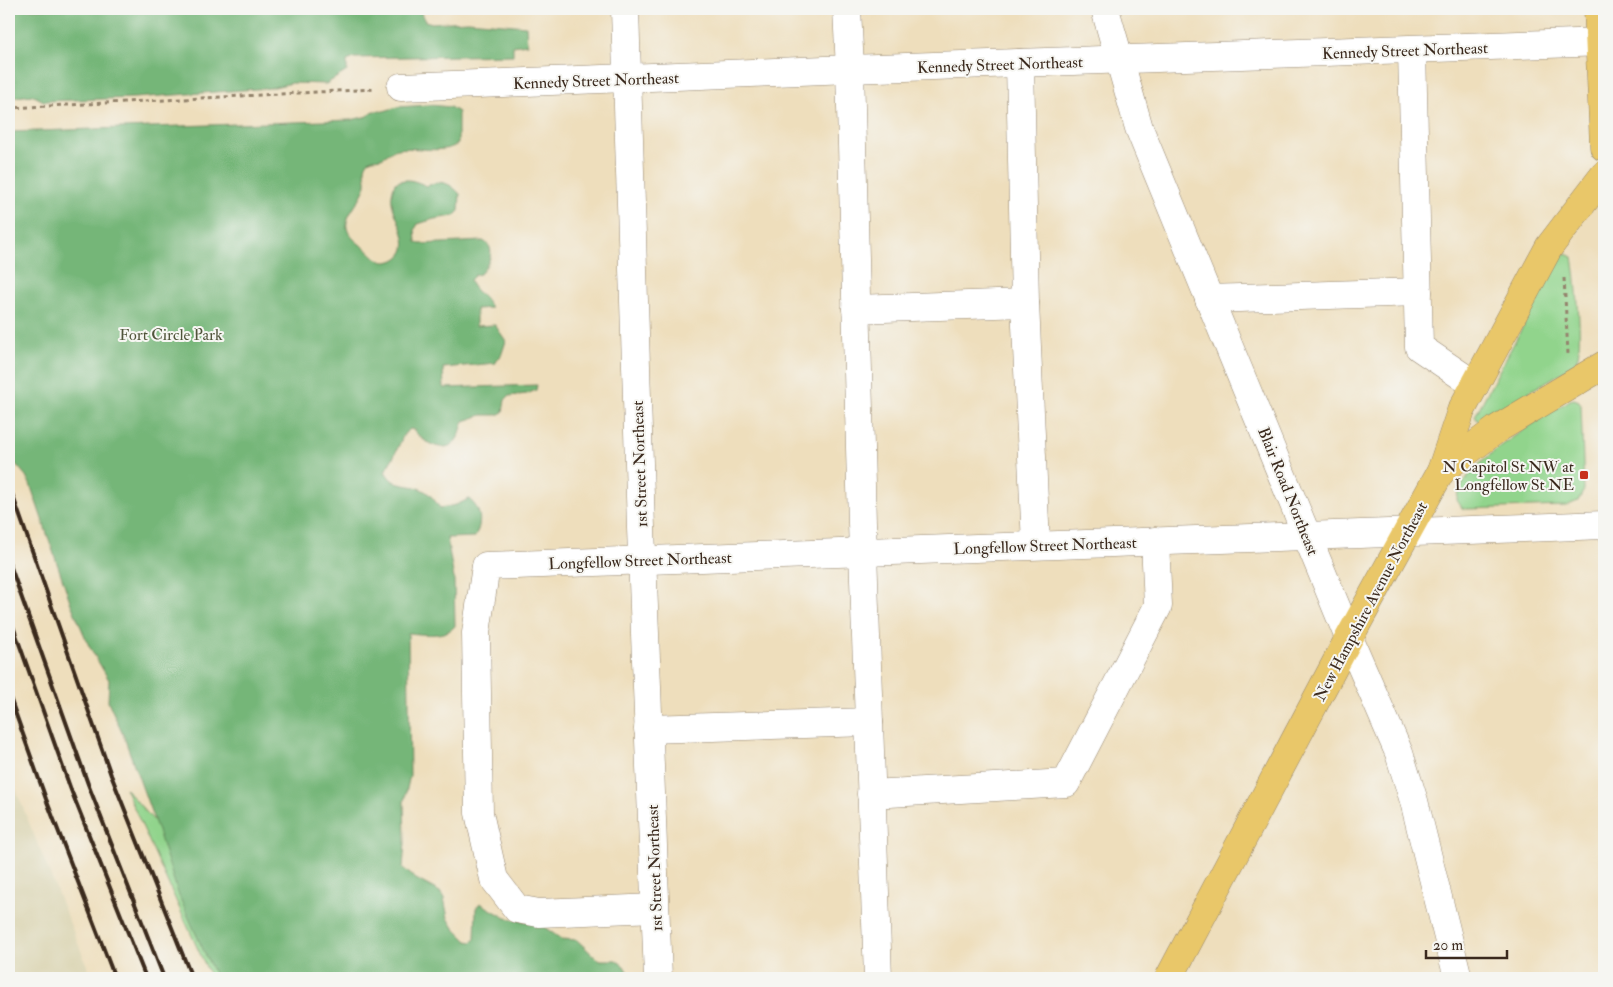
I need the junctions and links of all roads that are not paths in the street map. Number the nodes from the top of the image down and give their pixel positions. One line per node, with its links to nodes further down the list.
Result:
1 (625, 9): 10 (street, 1st Street Northeast)
2 (847, 9): 9 (street)
3 (1105, 9): 7 (street, Blair Road Northeast)
4 (1598, 9): 5 (main road)
5 (1602, 42): 6 (street, Kennedy Street Northeast); 12 (main road)
6 (1412, 50): 7 (street, Kennedy Street Northeast); 14 (street)
7 (1119, 60): 8 (street, Kennedy Street Northeast); 15 (street, Blair Road Northeast)
8 (1020, 63): 9 (street, Kennedy Street Northeast); 16 (street)
9 (850, 69): 10 (street, Kennedy Street Northeast); 17 (street)
10 (627, 78): 11 (street, Kennedy Street Northeast); 27 (street, 1st Street Northeast)
11 (401, 88)
12 (1604, 147)
13 (1604, 175): 19 (main road, New Hampshire Avenue Northeast)
14 (1418, 292): 15 (street); 19 (street)
15 (1209, 299): 23 (street, Blair Road Northeast)
16 (1025, 303): 17 (street); 25 (street)
17 (856, 309): 26 (street)
18 (1604, 364): 20 (main road)
19 (1475, 385): 20 (main road, New Hampshire Avenue Northeast)
20 (1441, 471): 22 (main road, New Hampshire Avenue Northeast)
21 (1604, 525): 22 (street, Longfellow Street Northeast)
22 (1406, 532): 23 (street, Longfellow Street Northeast); 28 (main road, New Hampshire Avenue Northeast)
23 (1307, 536): 24 (street, Longfellow Street Northeast); 28 (street, Blair Road Northeast)
24 (1155, 541): 25 (street, Longfellow Street Northeast); 31 (street)
25 (1036, 546): 26 (street, Longfellow Street Northeast)
26 (863, 552): 27 (street, Longfellow Street Northeast); 29 (street)
27 (642, 560): 30 (street, 1st Street Northeast); 32 (street, Longfellow Street Northeast)
28 (1349, 638): 35 (main road, New Hampshire Avenue Northeast); 36 (street, Blair Road Northeast)
29 (869, 722): 30 (street); 31 (street)
30 (648, 729): 32 (street, 1st Street Northeast)
31 (871, 794): 34 (street)
32 (655, 908): 33 (street, 1st Street Northeast)
33 (658, 978)
34 (878, 978)
35 (1169, 978)
36 (1458, 978)

